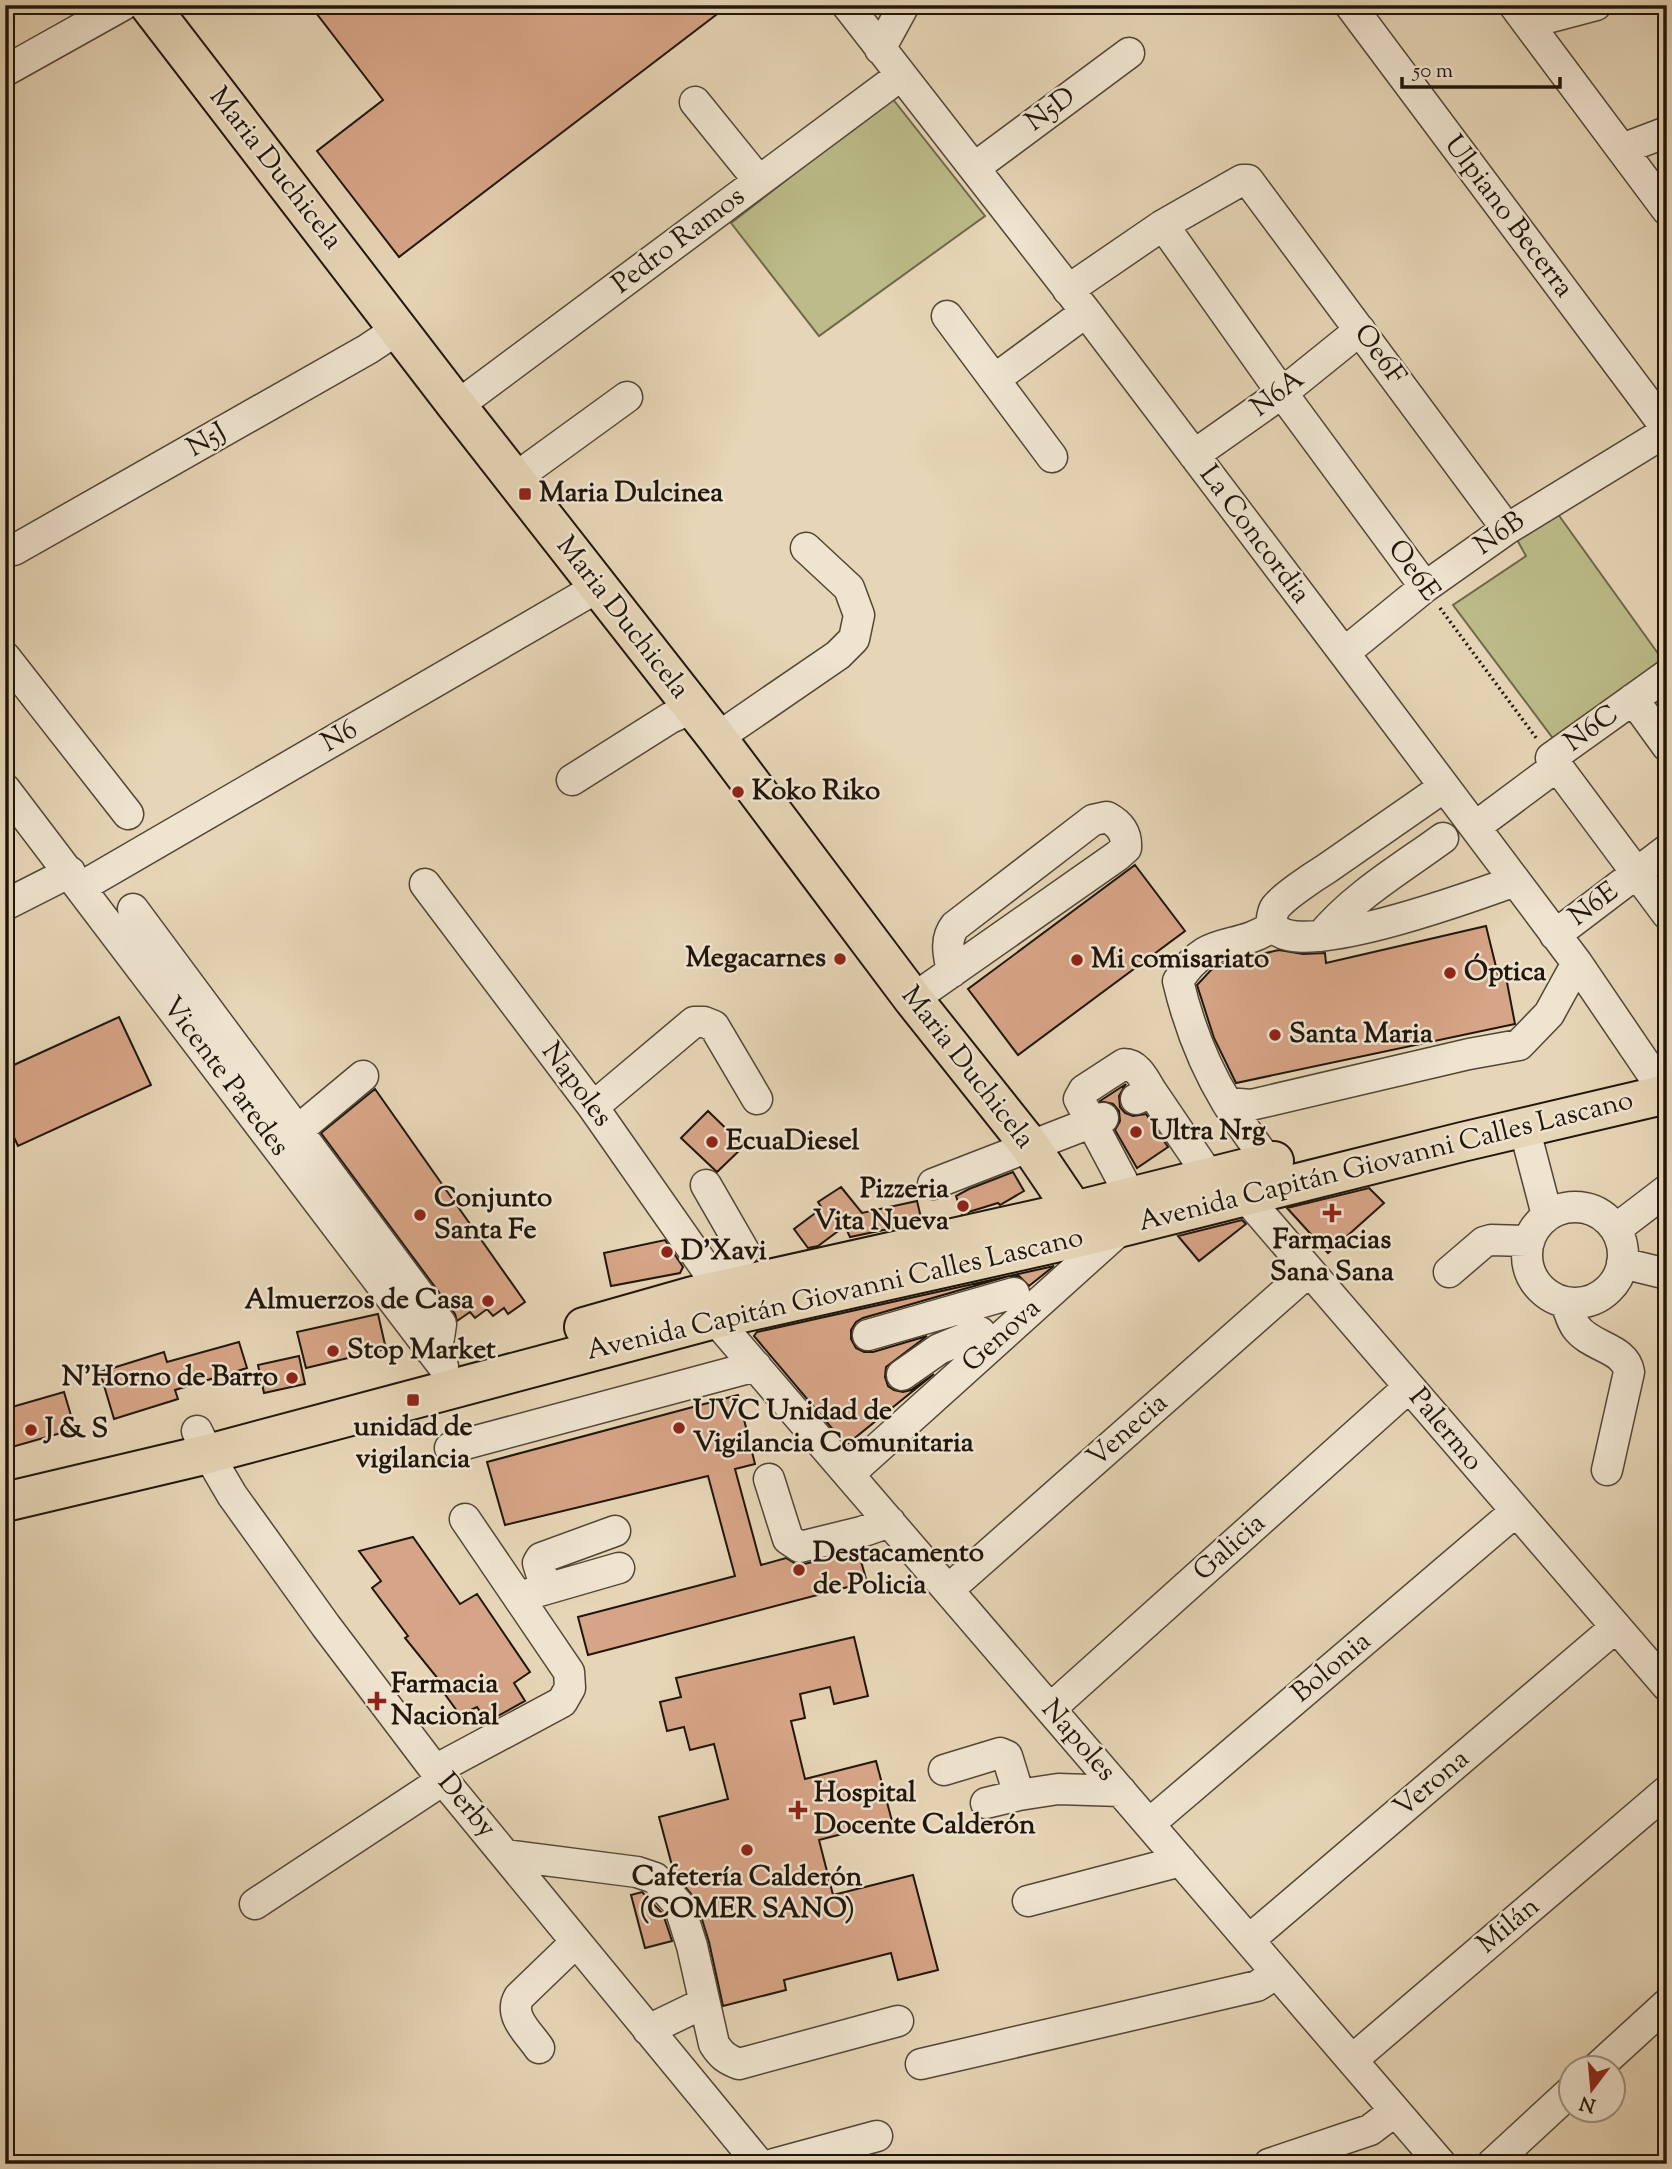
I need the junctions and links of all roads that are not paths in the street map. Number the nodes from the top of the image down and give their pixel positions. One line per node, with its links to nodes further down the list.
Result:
1 (123, 5): 10 (street)
2 (149, 5): 21 (main road, Maria Duchicela)
3 (847, 5): 8 (street, La Concordia)
4 (904, 5): 8 (street)
5 (1350, 5): 27 (street, Ulpiano Becerra)
6 (1596, 5): 7 (street)
7 (1521, 14): 14 (street)
8 (880, 49): 11 (street, La Concordia)
9 (1129, 53): 15 (street, N5D)
10 (5, 71)
11 (900, 76): 15 (street, La Concordia); 16 (street, Pedro Ramos)
12 (695, 102): 16 (street)
13 (1667, 132): 14 (street)
14 (1622, 149): 17 (street)
15 (974, 168): 19 (street, La Concordia)
16 (759, 181): 26 (street, Pedro Ramos)
17 (1664, 201)
18 (1163, 225): 19 (street); 22 (street, Oe6F); 24 (street, Oe6E)
19 (1077, 301): 23 (street); 28 (street, La Concordia)
20 (947, 316): 23 (street)
21 (398, 329): 26 (main road, Maria Duchicela); 33 (street, N5J)
22 (1360, 330): 24 (street, N6A); 31 (street, Oe6F)
23 (995, 379): 29 (street)
24 (1282, 393): 28 (street, N6A); 35 (street, Oe6E)
25 (627, 397): 30 (street)
26 (457, 406): 30 (main road, Maria Duchicela)
27 (1667, 430): 31 (street, N6B)
28 (1194, 455): 36 (street, La Concordia)
29 (1052, 457)
30 (514, 479): 34 (main road, Maria Duchicela)
31 (1507, 529): 35 (street, N6B)
32 (806, 548): 41 (street)
33 (14, 550)
34 (598, 587): 40 (main road, Maria Duchicela); 52 (street, N6)
35 (1425, 587): 36 (street, N6B)
36 (1344, 653): 45 (street, La Concordia)
37 (5, 657): 47 (street)
38 (1667, 675): 39 (street, N6C)
39 (1633, 699): 42 (street); 43 (street, N6C)
40 (693, 708): 41 (main road, Maria Duchicela); 44 (street)
41 (717, 738): 63 (main road, Maria Duchicela)
42 (1667, 746)
43 (1554, 762): 48 (street, N6C); 51 (street)
44 (572, 780)
45 (1444, 787): 48 (street, La Concordia); 58 (street)
46 (5, 789): 52 (street, Vicente Paredes)
47 (128, 814)
48 (1475, 827): 53 (street, La Concordia)
49 (1443, 838): 60 (street)
50 (1667, 850): 51 (street, N6E)
51 (1637, 873): 57 (street); 59 (street, N6E)
52 (76, 879): 55 (street, N6); 96 (street, Vicente Paredes)
53 (1515, 881): 59 (street, La Concordia); 60 (street)
54 (425, 884): 68 (street, Napoles)
55 (5, 905)
56 (133, 909): 71 (street)
57 (1667, 914)
58 (1273, 926): 60 (street); 67 (street)
59 (1555, 934): 61 (street, La Concordia)
60 (1321, 936)
61 (1577, 964): 65 (street, La Concordia); 67 (street)
62 (952, 972): 62 (street); 63 (street)
63 (914, 999): 72 (main road, Maria Duchicela)
64 (363, 1076): 71 (street)
65 (1662, 1078): 70 (main road, Avenida Capitán Giovanni Calles Lascano); 73 (main road, Avenida Capitán Giovanni Calles Lascano)
66 (757, 1099): 68 (street)
67 (1227, 1103): 73 (street)
68 (593, 1107): 89 (street, Napoles)
69 (1097, 1120): 72 (street); 74 (street, Palermo); 79 (street)
70 (1533, 1125): 74 (main road, Avenida Capitán Giovanni Calles Lascano); 78 (street)
71 (297, 1131): 96 (street)
72 (1030, 1146): 75 (street); 80 (main road, Maria Duchicela)
73 (1268, 1162): 74 (main road, Avenida Capitán Giovanni Calles Lascano)
74 (1226, 1181): 79 (main road, Avenida Capitán Giovanni Calles Lascano); 85 (street, Palermo)
75 (933, 1184)
76 (706, 1185): 89 (street)
77 (1667, 1191): 81 (street)
78 (1557, 1211): 81 (street); 82 (street)
79 (1125, 1212): 80 (main road, Avenida Capitán Giovanni Calles Lascano); 103 (street, Genova)
80 (1080, 1223): 84 (main road, Avenida Capitán Giovanni Calles Lascano); 89 (main road, Avenida Capitán Giovanni Calles Lascano)
81 (1616, 1229): 83 (street)
82 (1528, 1241): 86 (street); 90 (street)
83 (1622, 1263): 87 (street); 90 (street)
84 (943, 1268): 89 (main road, Avenida Capitán Giovanni Calles Lascano); 91 (street)
85 (1308, 1272): 99 (street, Palermo); 112 (street, Venecia)
86 (1449, 1272)
87 (1667, 1274)
88 (1014, 1293): 91 (street)
89 (716, 1294): 96 (main road, Avenida Capitán Giovanni Calles Lascano); 97 (street, Napoles); 100 (main road, Avenida Capitán Giovanni Calles Lascano)
90 (1565, 1302): 102 (street)
91 (955, 1309): 92 (street)
92 (926, 1318): 94 (street); 95 (street)
93 (980, 1332): 95 (street)
94 (868, 1335)
95 (939, 1349): 98 (street)
96 (436, 1357): 100 (main road, Avenida Capitán Giovanni Calles Lascano)
97 (756, 1366): 101 (street); 103 (street, Napoles)
98 (902, 1375)
99 (1409, 1387): 107 (street, Palermo); 116 (street, Galicia)
100 (202, 1442): 104 (main road, Avenida Capitán Giovanni Calles Lascano); 106 (main road, Avenida Capitán Giovanni Calles Lascano); 118 (street, Derby)
101 (450, 1448)
102 (1607, 1470)
103 (849, 1474): 109 (street, Napoles)
104 (5, 1475)
105 (769, 1479): 109 (street)
106 (5, 1502)
107 (1514, 1512): 114 (street, Palermo); 123 (street, Bolonia)
108 (465, 1519): 113 (street)
109 (890, 1522): 112 (street, Napoles)
110 (615, 1531): 113 (street)
111 (619, 1568): 113 (street)
112 (948, 1590): 116 (street, Napoles)
113 (532, 1593): 118 (street)
114 (1616, 1628): 115 (street, Palermo); 128 (street, Verona)
115 (1667, 1686)
116 (1050, 1709): 119 (street, Napoles)
117 (944, 1770): 121 (street)
118 (439, 1775): 124 (street, Derby); 127 (street)
119 (1121, 1791): 121 (street); 123 (street, Napoles)
120 (1667, 1791): 137 (street, Milán)
121 (1019, 1795): 122 (street)
122 (986, 1803)
123 (1149, 1824): 125 (street, Napoles)
124 (506, 1855): 129 (street, Derby); 131 (street)
125 (1181, 1861): 126 (street); 128 (street, Napoles)
126 (1028, 1901)
127 (255, 1904)
128 (1249, 1940): 130 (street, Napoles)
129 (576, 1942): 134 (street, Derby); 135 (street)
130 (1277, 1973): 137 (street, Napoles); 138 (street)
131 (704, 2003): 133 (street); 134 (street)
132 (1667, 2004): 136 (street)
133 (898, 2021)
134 (648, 2030): 142 (street, Derby)
135 (539, 2048)
136 (1611, 2054)
137 (1352, 2060): 140 (street, Napoles)
138 (921, 2064)
139 (1556, 2105): 146 (street)
140 (1395, 2110): 144 (street); 145 (street, Napoles)
141 (877, 2136): 143 (street)
142 (759, 2164)
143 (774, 2164)
144 (1269, 2164)
145 (1441, 2164)
146 (1492, 2164)

